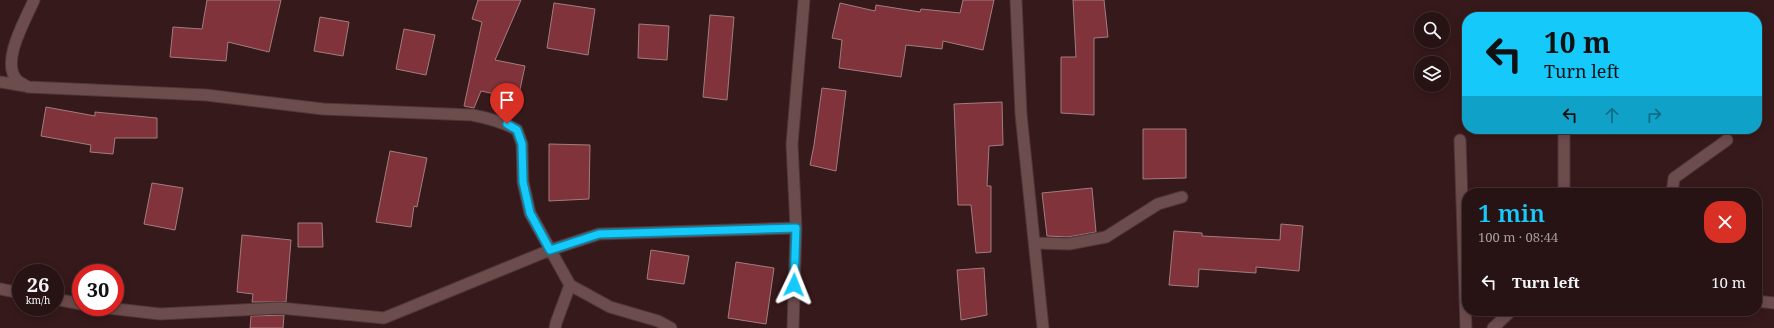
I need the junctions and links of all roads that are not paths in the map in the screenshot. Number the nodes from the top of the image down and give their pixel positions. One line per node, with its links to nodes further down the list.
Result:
1 (34, 0): 5 (street)
2 (804, 0): 13 (street)
3 (1016, 0): 14 (street)
4 (0, 82): 5 (street)
5 (28, 87): 15 (street)
6 (1564, 134): 9 (street)
7 (1460, 140): 12 (street)
8 (1726, 140): 10 (street)
9 (1564, 188)
10 (1673, 188)
11 (1182, 197): 14 (street)
12 (1462, 203)
13 (796, 228): 15 (street); 26 (street)
14 (1035, 243): 27 (street)
15 (550, 250): 16 (street); 21 (street)
16 (570, 286): 24 (street); 25 (street)
17 (0, 289): 18 (street)
18 (12, 291)
19 (1762, 302): 20 (street)
20 (1774, 303)
21 (124, 310)
22 (1466, 316): 28 (street)
23 (1506, 316): 29 (street)
24 (555, 328)
25 (671, 328)
26 (793, 328)
27 (1043, 328)
28 (1466, 328)
29 (1493, 328)

